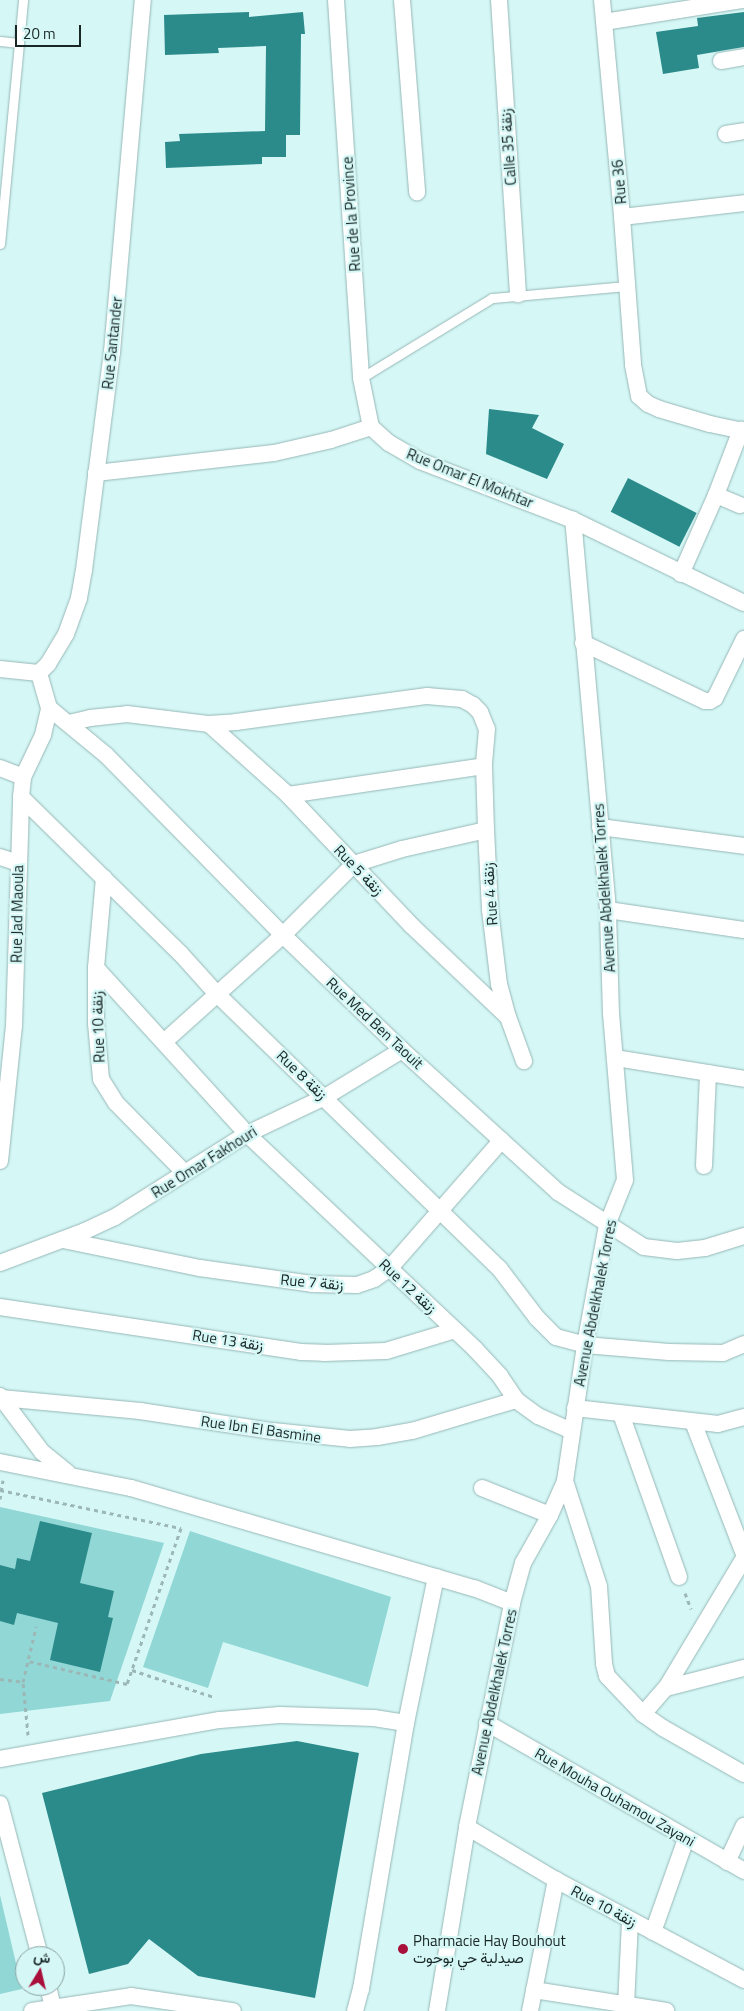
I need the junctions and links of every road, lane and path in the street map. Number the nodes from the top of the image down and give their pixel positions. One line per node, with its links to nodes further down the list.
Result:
1 (23, 0): 10 (lane)
2 (143, 0): 24 (street, Rue Santander)
3 (336, 0): 21 (street, Rue de la Province)
4 (402, 0): 15 (street)
5 (499, 0): 20 (street, Calle 35 زنقة)
6 (602, 0): 8 (street, Rue 36)
7 (744, 0): 8 (street)
8 (604, 22): 17 (street, Rue 36)
9 (0, 41): 10 (lane)
10 (19, 43): 18 (lane)
11 (744, 57): 12 (street)
12 (721, 61)
13 (744, 131): 14 (street)
14 (726, 134)
15 (418, 192)
16 (744, 203): 17 (street)
17 (622, 217): 19 (street, Rue 36)
18 (0, 244)
19 (627, 286): 20 (lane); 23 (street, Rue 36)
20 (518, 294): 21 (lane)
21 (361, 378): 22 (street, Rue de la Province)
22 (371, 427): 24 (street); 27 (street, Rue Omar El Mokhtar)
23 (742, 431): 25 (street)
24 (96, 473): 33 (street, Rue Santander)
25 (716, 495): 26 (street); 28 (street)
26 (740, 505)
27 (573, 520): 28 (street, Rue Omar El Mokhtar); 31 (street, Avenue Abdelkhalek Torres)
28 (681, 574): 29 (street, Rue Omar El Mokhtar)
29 (744, 603)
30 (744, 639): 31 (street)
31 (583, 643): 42 (street, Avenue Abdelkhalek Torres)
32 (0, 669): 33 (street)
33 (39, 673): 34 (street, Rue Jad Maoula)
34 (49, 708): 35 (street, Rue Med Ben Taouit); 39 (street, Rue Jad Maoula)
35 (69, 723): 36 (street); 51 (street, Rue Med Ben Taouit)
36 (209, 724): 37 (street, Rue 4 زنقة); 40 (street, Rue 5 زنقة)
37 (484, 766): 40 (street); 43 (street, Rue 4 زنقة)
38 (0, 768): 39 (street)
39 (23, 777): 41 (street, Rue Jad Maoula)
40 (288, 795): 47 (street, Rue 5 زنقة)
41 (21, 797): 46 (street, Rue Jad Maoula); 48 (street, Rue 8 زنقة)
42 (600, 827): 44 (street); 49 (street, Avenue Abdelkhalek Torres)
43 (486, 830): 47 (street); 56 (street, Rue 4 زنقة)
44 (744, 846)
45 (0, 857): 46 (street)
46 (18, 864): 53 (street, Rue Jad Maoula)
47 (354, 864): 51 (street); 56 (street, Rue 5 زنقة)
48 (104, 878): 54 (street, Rue 10 زنقة); 55 (street, Rue 8 زنقة)
49 (608, 910): 50 (street); 60 (street, Avenue Abdelkhalek Torres)
50 (744, 930)
51 (283, 935): 55 (street); 59 (street, Rue Med Ben Taouit)
52 (0, 949): 53 (street)
53 (16, 956): 57 (street, Rue Jad Maoula)
54 (96, 968): 58 (street, Rue 12 زنقة); 69 (street, Rue 10 زنقة)
55 (216, 993): 58 (street); 64 (street, Rue 8 زنقة)
56 (508, 1017): 61 (street, Rue 4 زنقة)
57 (7, 1028): 67 (street, Rue Jad Maoula)
58 (165, 1041): 65 (street, Rue 12 زنقة)
59 (402, 1050): 64 (street, Rue Omar Fakhouri); 66 (street, Rue Med Ben Taouit)
60 (615, 1058): 62 (street); 71 (street, Avenue Abdelkhalek Torres)
61 (524, 1061)
62 (708, 1073): 63 (street); 68 (street)
63 (744, 1079)
64 (325, 1097): 65 (street, Rue Omar Fakhouri); 70 (street, Rue 8 زنقة)
65 (247, 1134): 69 (street, Rue Omar Fakhouri); 75 (street, Rue 12 زنقة)
66 (502, 1140): 70 (street, Rue 7 زنقة); 71 (street, Rue Med Ben Taouit)
67 (0, 1161)
68 (704, 1166)
69 (185, 1173): 73 (street, Rue Omar Fakhouri)
70 (440, 1210): 75 (street, Rue 7 زنقة); 79 (street, Rue 8 زنقة)
71 (606, 1225): 72 (street, Rue Med Ben Taouit); 79 (street, Avenue Abdelkhalek Torres)
72 (744, 1236)
73 (63, 1240): 74 (street, Rue Omar Fakhouri); 75 (street, Rue 7 زنقة)
74 (0, 1263)
75 (389, 1269): 77 (street, Rue 12 زنقة)
76 (0, 1307): 77 (street, Rue 13 زنقة)
77 (455, 1330): 81 (street, Rue 12 زنقة)
78 (744, 1344): 79 (street, Rue 8 زنقة)
79 (585, 1345): 82 (street, Avenue Abdelkhalek Torres)
80 (1, 1397): 81 (street, Rue Ibn El Basmine); 88 (street)
81 (516, 1400): 86 (street, Rue 12 زنقة)
82 (575, 1408): 83 (street); 86 (street, Avenue Abdelkhalek Torres)
83 (621, 1414): 85 (street); 99 (street)
84 (744, 1418): 85 (street)
85 (693, 1422): 96 (street)
86 (572, 1431): 89 (street, Avenue Abdelkhalek Torres)
87 (2, 1470): 88 (street); 91 (path)
88 (72, 1476): 98 (street)
89 (565, 1481): 95 (street, Avenue Abdelkhalek Torres); 110 (street)
90 (482, 1488): 95 (street)
91 (1, 1490): 92 (path); 94 (path)
92 (0, 1499)
93 (78, 1500): 94 (path)
94 (77, 1506): 105 (path)
95 (550, 1515): 100 (street, Avenue Abdelkhalek Torres)
96 (744, 1554)
97 (744, 1558): 102 (street)
98 (436, 1577): 100 (street); 111 (street)
99 (680, 1577): 102 (path)
100 (512, 1603): 112 (street, Avenue Abdelkhalek Torres)
101 (36, 1627): 103 (path)
102 (700, 1633): 108 (street)
103 (28, 1661): 105 (path); 107 (path)
104 (744, 1668): 108 (street)
105 (132, 1670): 109 (path)
106 (0, 1678): 107 (path)
107 (23, 1682): 113 (path)
108 (666, 1688): 110 (street)
109 (214, 1697)
110 (643, 1714): 115 (street)
111 (406, 1723): 113 (street); 133 (street)
112 (487, 1723): 118 (street, Avenue Abdelkhalek Torres); 119 (street, Rue Mouha Ouhamou Zayani)
113 (30, 1754): 114 (street)
114 (0, 1759)
115 (744, 1774)
116 (0, 1804): 125 (street)
117 (744, 1826): 120 (street)
118 (467, 1827): 122 (street, Rue 10 زنقة); 134 (street, Avenue Abdelkhalek Torres)
119 (686, 1839): 120 (street, Rue Mouha Ouhamou Zayani); 124 (street)
120 (727, 1862): 121 (street, Rue Mouha Ouhamou Zayani)
121 (744, 1871)
122 (556, 1880): 123 (street, Rue 10 زنقة); 127 (street)
123 (630, 1920): 124 (street, Rue 10 زنقة); 129 (street)
124 (653, 1932): 126 (street, Rue 10 زنقة)
125 (37, 1946)
126 (744, 1980)
127 (534, 1990): 129 (street); 135 (street)
128 (51, 1996): 130 (street)
129 (626, 2006): 136 (street)
130 (54, 2009): 131 (street); 132 (street)
131 (32, 2011)
132 (233, 2011)
133 (355, 2011)
134 (437, 2011)
135 (530, 2011)
136 (666, 2011)

